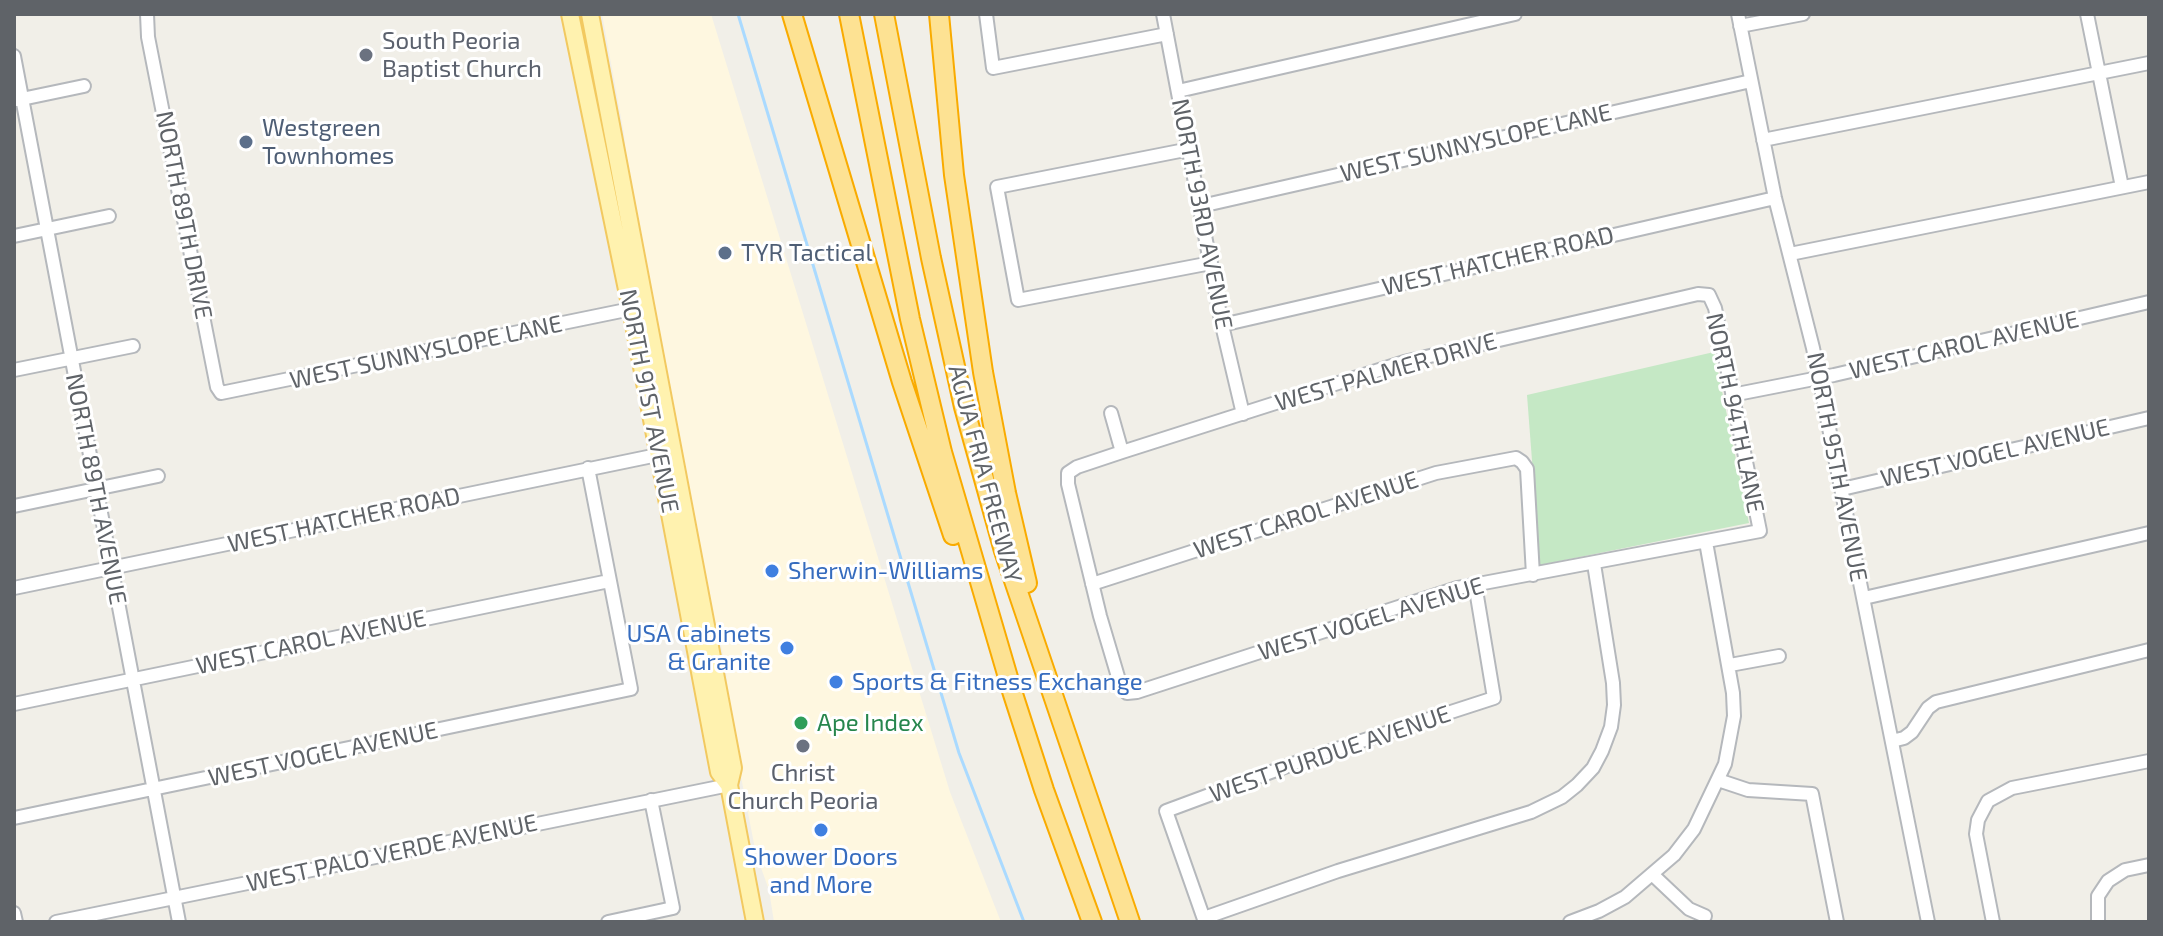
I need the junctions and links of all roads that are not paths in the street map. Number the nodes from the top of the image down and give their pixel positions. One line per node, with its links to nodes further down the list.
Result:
1 (139, 14): 17 (street, NORTH 89TH DRIVE)
2 (147, 14): 17 (street, NORTH 89TH DRIVE)
3 (570, 14): 20 (main road, NORTH 91ST AVENUE)
4 (590, 14): 19 (main road, NORTH 91ST AVENUE)
5 (792, 14): 74 (highway)
6 (849, 14): 74 (highway, AGUA FRIA FREEWAY)
7 (884, 14): 84 (highway, AGUA FRIA FREEWAY)
8 (939, 14): 84 (highway)
9 (986, 14): 16 (street)
10 (1163, 14): 16 (street, NORTH 93RD AVENUE)
11 (1515, 14): 14 (street)
12 (1803, 14): 15 (street)
13 (2087, 14): 22 (street)
14 (1469, 19): 25 (street)
15 (1739, 20): 23 (street, NORTH 95TH AVENUE)
16 (1167, 34): 25 (street, NORTH 93RD AVENUE)
17 (148, 37): 47 (street, NORTH 89TH DRIVE)
18 (14, 56): 26 (street, NORTH 89TH AVENUE)
19 (599, 57): 20 (main road); 29 (main road, NORTH 91ST AVENUE)
20 (580, 61): 29 (main road, NORTH 91ST AVENUE)
21 (2149, 63): 22 (street)
22 (2099, 73): 27 (street); 31 (street)
23 (1751, 81): 27 (street, NORTH 95TH AVENUE); 33 (street, WEST SUNNYSLOPE LANE)
24 (84, 86): 26 (street)
25 (1178, 91): 28 (street, NORTH 93RD AVENUE)
26 (18, 100): 35 (street, NORTH 89TH AVENUE)
27 (1763, 140): 32 (street, NORTH 95TH AVENUE)
28 (1190, 149): 33 (street, NORTH 93RD AVENUE); 38 (street)
29 (613, 176): 41 (main road, NORTH 91ST AVENUE)
30 (2149, 182): 31 (street)
31 (2122, 187): 37 (street)
32 (1775, 198): 37 (street, NORTH 95TH AVENUE); 42 (street, WEST HATCHER ROAD)
33 (1201, 206): 38 (street, NORTH 93RD AVENUE)
34 (109, 216): 35 (street)
35 (46, 229): 36 (street); 44 (street, NORTH 89TH AVENUE)
36 (14, 236)
37 (1790, 254): 46 (street, NORTH 95TH AVENUE)
38 (1211, 263): 42 (street, NORTH 93RD AVENUE)
39 (1709, 295): 48 (street, NORTH 94TH LANE); 50 (street, WEST PALMER DRIVE)
40 (2149, 302): 46 (street, WEST CAROL AVENUE)
41 (639, 308): 47 (street, WEST SUNNYSLOPE LANE); 53 (main road, NORTH 91ST AVENUE)
42 (1222, 325): 50 (street, NORTH 93RD AVENUE)
43 (133, 346): 44 (street)
44 (71, 359): 45 (street); 56 (street, NORTH 89TH AVENUE)
45 (14, 370)
46 (1819, 378): 48 (street, WEST CAROL AVENUE); 57 (street, NORTH 95TH AVENUE)
47 (221, 393)
48 (1732, 395): 59 (street, NORTH 94TH LANE)
49 (1111, 413): 52 (street)
50 (1243, 414): 52 (street, WEST PALMER DRIVE)
51 (2149, 418): 57 (street, WEST VOGEL AVENUE)
52 (1122, 452): 66 (street, WEST PALMER DRIVE)
53 (666, 453): 54 (street, WEST HATCHER ROAD); 80 (main road, NORTH 91ST AVENUE)
54 (588, 468): 63 (street, WEST HATCHER ROAD); 65 (street)
55 (158, 476): 56 (street)
56 (95, 489): 58 (street); 63 (street, NORTH 89TH AVENUE)
57 (1842, 489): 69 (street, NORTH 95TH AVENUE)
58 (14, 506)
59 (1760, 531): 61 (street, WEST VOGEL AVENUE)
60 (2149, 533): 69 (street)
61 (1706, 542): 62 (street, WEST VOGEL AVENUE); 72 (street)
62 (1594, 564): 64 (street, WEST VOGEL AVENUE); 90 (street)
63 (111, 569): 68 (street, WEST HATCHER ROAD); 73 (street, NORTH 89TH AVENUE)
64 (1533, 575): 66 (street, WEST CAROL AVENUE); 67 (street, WEST VOGEL AVENUE)
65 (609, 581): 73 (street, WEST CAROL AVENUE); 81 (street, WEST VOGEL AVENUE)
66 (1092, 584): 67 (street, WEST VOGEL AVENUE)
67 (1475, 584): 90 (street, WEST PURDUE AVENUE)
68 (14, 588)
69 (1864, 598): 76 (street, NORTH 95TH AVENUE)
70 (2149, 650): 76 (street)
71 (1779, 656): 72 (street)
72 (1730, 665): 79 (street)
73 (133, 679): 75 (street, WEST CAROL AVENUE); 81 (street, NORTH 89TH AVENUE)
74 (1012, 691): 96 (highway, AGUA FRIA FREEWAY)
75 (14, 704)
76 (1892, 741): 100 (street, NORTH 95TH AVENUE)
77 (2148, 762): 78 (street); 101 (street)
78 (2149, 777)
79 (1718, 780): 86 (street); 99 (street)
80 (729, 785): 82 (street, WEST PALO VERDE AVENUE); 95 (main road, NORTH 91ST AVENUE)
81 (153, 789): 83 (street, WEST VOGEL AVENUE); 87 (street, NORTH 89TH AVENUE)
82 (651, 800): 87 (street, WEST PALO VERDE AVENUE); 94 (street)
83 (14, 818)
84 (1107, 858): 97 (highway, AGUA FRIA FREEWAY)
85 (2149, 865): 102 (street)
86 (1653, 875): 89 (street); 98 (street)
87 (174, 898): 92 (street, WEST PALO VERDE AVENUE); 93 (street, NORTH 89TH AVENUE)
88 (14, 913): 91 (street)
89 (1705, 916)
90 (1205, 920)
91 (16, 922)
92 (56, 922)
93 (179, 922)
94 (608, 922)
95 (755, 922)
96 (1092, 922)
97 (1130, 922)
98 (1570, 922)
99 (1837, 922)
100 (1928, 922)
101 (1993, 922)
102 (2098, 922)

